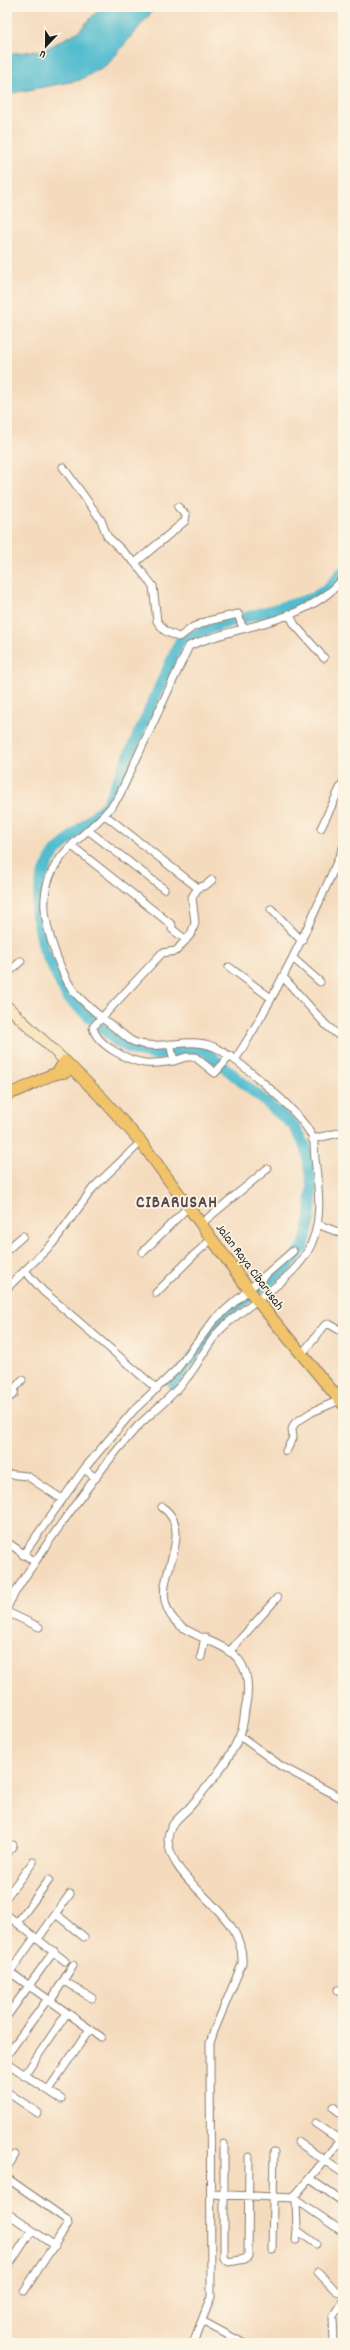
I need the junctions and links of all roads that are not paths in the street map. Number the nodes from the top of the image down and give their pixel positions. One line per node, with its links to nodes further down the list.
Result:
1 (63, 467): 3 (street)
2 (178, 507): 3 (street)
3 (135, 563): 6 (street)
4 (343, 579): 5 (street)
5 (289, 614): 6 (street); 7 (street)
6 (242, 626): 9 (street)
7 (324, 658)
8 (343, 782): 10 (street)
9 (105, 815): 11 (street); 17 (street)
10 (322, 828)
11 (89, 831): 12 (street); 18 (street)
12 (72, 846): 20 (street); 30 (street)
13 (343, 848): 15 (street)
14 (343, 866): 15 (street)
15 (334, 870): 21 (street)
16 (212, 880): 17 (street)
17 (198, 888): 20 (street)
18 (164, 889)
19 (271, 909): 21 (street)
20 (186, 940): 30 (street)
21 (302, 941): 22 (street)
22 (294, 958): 26 (street); 27 (street)
23 (21, 961): 25 (street)
24 (229, 966): 28 (street)
25 (7, 974)
26 (284, 978): 28 (street); 31 (street)
27 (320, 982)
28 (272, 998): 33 (street)
29 (7, 1006): 35 (street)
30 (99, 1021): 32 (street); 34 (street)
31 (343, 1039)
32 (170, 1046): 33 (street); 34 (street)
33 (233, 1058): 34 (street); 40 (street)
34 (173, 1060)
35 (65, 1061): 36 (main road, Jalan Raya Cibarusah); 37 (main road)
36 (75, 1071): 37 (main road); 41 (main road, Jalan Raya Cibarusah)
37 (58, 1072): 38 (main road)
38 (7, 1094)
39 (343, 1132): 40 (street)
40 (312, 1139): 45 (street)
41 (140, 1142): 43 (main road, Jalan Raya Cibarusah); 52 (street)
42 (267, 1169): 44 (street)
43 (189, 1206): 44 (main road, Jalan Raya Cibarusah); 51 (street)
44 (202, 1223): 48 (main road, Jalan Raya Cibarusah)
45 (317, 1224): 46 (street); 55 (street)
46 (343, 1234)
47 (23, 1236): 49 (street)
48 (212, 1239): 54 (street); 55 (main road, Jalan Raya Cibarusah)
49 (7, 1250)
50 (293, 1251): 55 (street)
51 (142, 1252)
52 (25, 1271): 53 (street); 60 (street)
53 (7, 1288)
54 (156, 1293)
55 (252, 1294): 56 (street); 56 (street); 58 (main road, Jalan Raya Cibarusah)
56 (216, 1325): 60 (street); 60 (street)
57 (343, 1332): 58 (street)
58 (302, 1354): 62 (main road, Jalan Raya Cibarusah)
59 (22, 1380): 61 (street)
60 (158, 1394): 63 (street); 64 (street)
61 (7, 1400)
62 (341, 1402): 65 (street)
63 (138, 1406): 64 (street); 66 (street)
64 (147, 1415): 68 (street)
65 (286, 1451)
66 (85, 1470): 68 (street); 69 (street)
67 (7, 1474): 69 (street)
68 (95, 1478): 73 (street)
69 (62, 1499): 72 (street)
70 (162, 1507): 78 (street)
71 (7, 1542): 72 (street)
72 (23, 1555): 73 (street)
73 (34, 1562): 75 (street)
74 (277, 1598): 79 (street)
75 (7, 1608)
76 (7, 1612): 77 (street)
77 (39, 1627)
78 (203, 1642): 79 (street); 80 (street)
79 (229, 1652): 81 (street)
80 (201, 1657)
81 (240, 1736): 82 (street); 127 (street)
82 (343, 1799)
83 (14, 1845): 84 (street)
84 (7, 1854)
85 (33, 1862): 88 (street)
86 (49, 1880): 91 (street)
87 (70, 1894): 89 (street)
88 (7, 1896)
89 (56, 1914): 92 (street); 93 (street)
90 (7, 1915): 91 (street)
91 (17, 1923): 93 (street)
92 (84, 1937)
93 (37, 1938): 94 (street); 97 (street)
94 (54, 1951): 95 (street); 99 (street)
95 (65, 1960)
96 (73, 1965): 98 (street)
97 (8, 1971): 99 (street)
98 (64, 1980): 100 (street); 101 (street)
99 (28, 1986): 101 (street); 103 (street)
100 (92, 1998)
101 (49, 2001): 102 (street); 106 (street)
102 (67, 2013): 104 (street); 108 (street)
103 (7, 2016)
104 (90, 2029): 105 (street); 109 (street)
105 (101, 2037)
106 (7, 2056)
107 (7, 2064): 108 (street)
108 (24, 2076): 109 (street)
109 (48, 2090): 111 (street)
110 (7, 2092): 113 (street)
111 (61, 2099)
112 (333, 2107): 114 (street)
113 (38, 2113)
114 (343, 2115)
115 (315, 2123): 116 (street)
116 (342, 2140): 122 (street)
117 (298, 2142): 122 (street)
118 (224, 2144): 128 (street)
119 (274, 2152): 130 (street)
120 (16, 2155): 123 (street)
121 (249, 2157): 129 (street)
122 (325, 2160): 124 (street); 126 (street)
123 (7, 2168)
124 (343, 2173)
125 (7, 2178): 139 (street)
126 (310, 2179): 131 (street); 132 (street)
127 (211, 2194): 128 (street); 146 (street)
128 (224, 2194): 129 (street); 129 (street)
129 (247, 2196): 130 (street)
130 (272, 2197): 131 (street); 140 (street)
131 (295, 2199): 135 (street); 136 (street)
132 (343, 2202)
133 (8, 2214): 134 (street)
134 (32, 2230): 139 (street); 141 (street)
135 (297, 2230): 137 (street); 138 (street)
136 (343, 2232)
137 (296, 2240)
138 (316, 2244)
139 (55, 2246): 143 (street)
140 (272, 2250)
141 (7, 2268)
142 (318, 2272): 144 (street)
143 (24, 2291)
144 (343, 2294)
145 (343, 2301): 149 (street)
146 (202, 2321): 147 (street); 148 (street)
147 (193, 2343)
148 (243, 2343)
149 (334, 2343)

